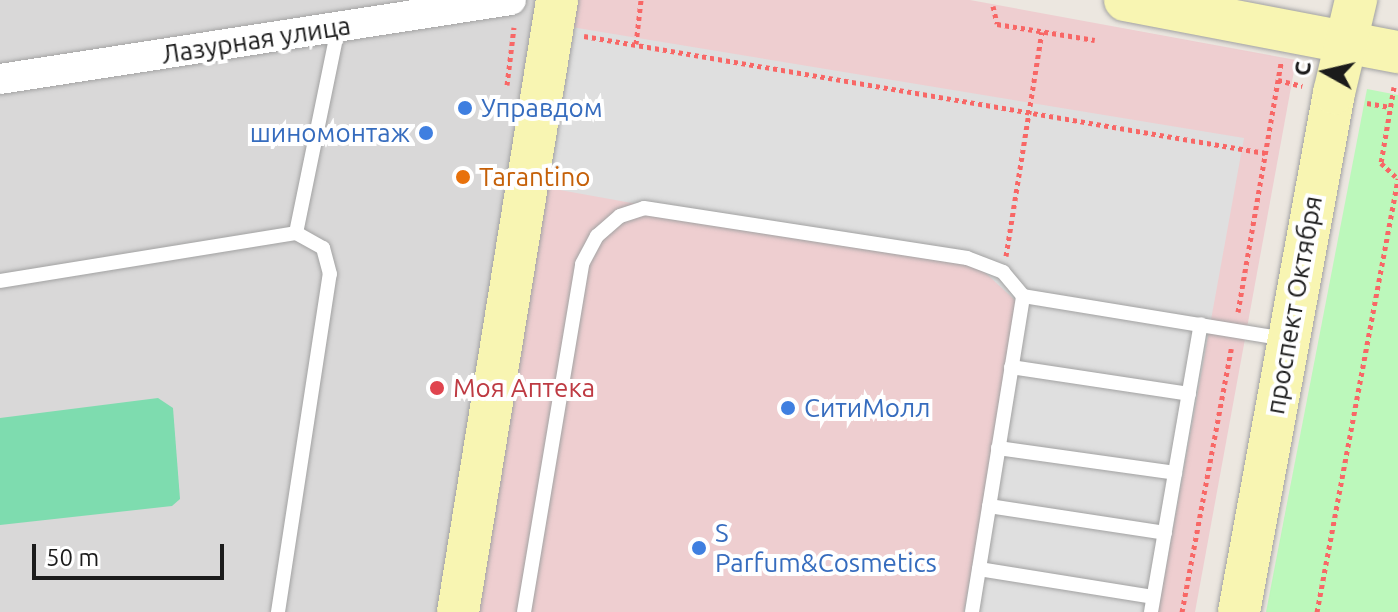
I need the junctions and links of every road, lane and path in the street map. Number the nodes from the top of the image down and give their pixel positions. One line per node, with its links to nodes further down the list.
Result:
1 (511, 0): 7 (street, Лазурная улица)
2 (641, 0): 11 (path)
3 (1125, 0): 10 (street)
4 (1356, 0): 10 (street, проспект Октября)
5 (993, 6): 8 (path)
6 (547, 9): 11 (path); 38 (street)
7 (338, 28): 14 (street, Лазурная улица); 22 (lane)
8 (1042, 32): 9 (path); 19 (path)
9 (1095, 40)
10 (1346, 42): 13 (street); 28 (street, проспект Октября)
11 (636, 44): 19 (path)
12 (1282, 59): 15 (path)
13 (1396, 70): 18 (path)
14 (0, 79)
15 (1278, 80): 16 (path); 20 (path)
16 (1311, 88)
17 (1367, 103): 18 (path)
18 (1389, 107): 21 (path)
19 (1029, 109): 20 (path); 23 (path)
20 (1265, 153): 27 (path)
21 (1398, 179): 44 (path)
22 (296, 233): 24 (lane); 37 (lane)
23 (1003, 272): 25 (lane); 39 (lane)
24 (0, 281)
25 (1023, 296): 26 (lane); 29 (lane)
26 (1201, 324): 27 (lane); 30 (lane)
27 (1235, 330): 28 (lane); 42 (path)
28 (1287, 339): 43 (street, проспект Октября)
29 (1011, 367): 30 (lane); 31 (lane)
30 (1189, 394): 32 (lane)
31 (998, 448): 32 (lane); 33 (lane)
32 (1175, 473): 34 (lane)
33 (989, 506): 34 (lane); 35 (lane)
34 (1165, 533): 36 (lane)
35 (979, 569): 36 (lane); 40 (lane)
36 (1153, 597): 41 (lane)
37 (278, 612)
38 (458, 612)
39 (524, 612)
40 (972, 612)
41 (1151, 612)
42 (1182, 612)
43 (1239, 612)
44 (1317, 612)

